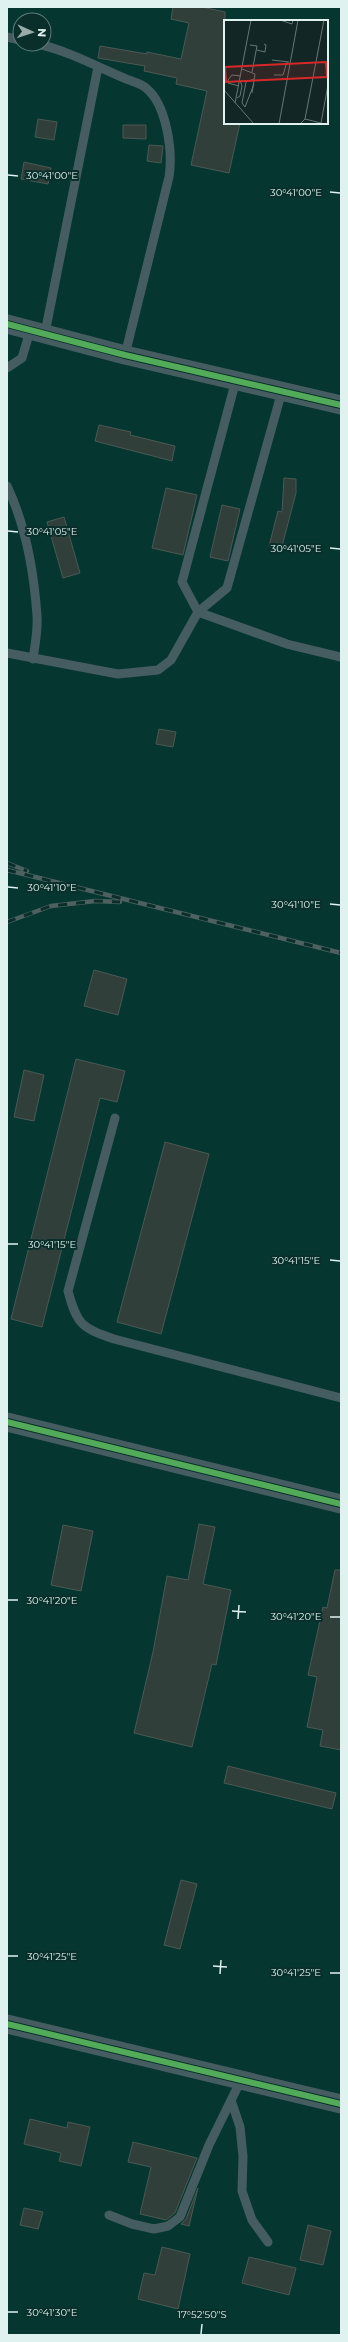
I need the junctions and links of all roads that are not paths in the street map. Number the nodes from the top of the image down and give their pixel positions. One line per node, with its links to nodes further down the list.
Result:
1 (52, 49): 2 (lane)
2 (98, 66): 4 (lane); 5 (lane)
3 (7, 324): 4 (street)
4 (37, 332): 5 (street); 6 (lane)
5 (125, 355): 7 (street)
6 (7, 368)
7 (236, 380): 8 (street); 11 (lane)
8 (282, 391): 9 (street); 11 (lane)
9 (341, 405)
10 (7, 486): 14 (lane)
11 (198, 612): 13 (lane); 14 (lane)
12 (7, 653): 14 (lane)
13 (341, 657)
14 (33, 659)
15 (115, 1118): 16 (lane)
16 (341, 1398)
17 (7, 1422): 18 (street)
18 (341, 1504)
19 (7, 2024): 20 (street)
20 (241, 2080): 21 (lane); 22 (street)
21 (230, 2100): 23 (lane); 24 (lane)
22 (341, 2104)
23 (109, 2215)
24 (268, 2242)

